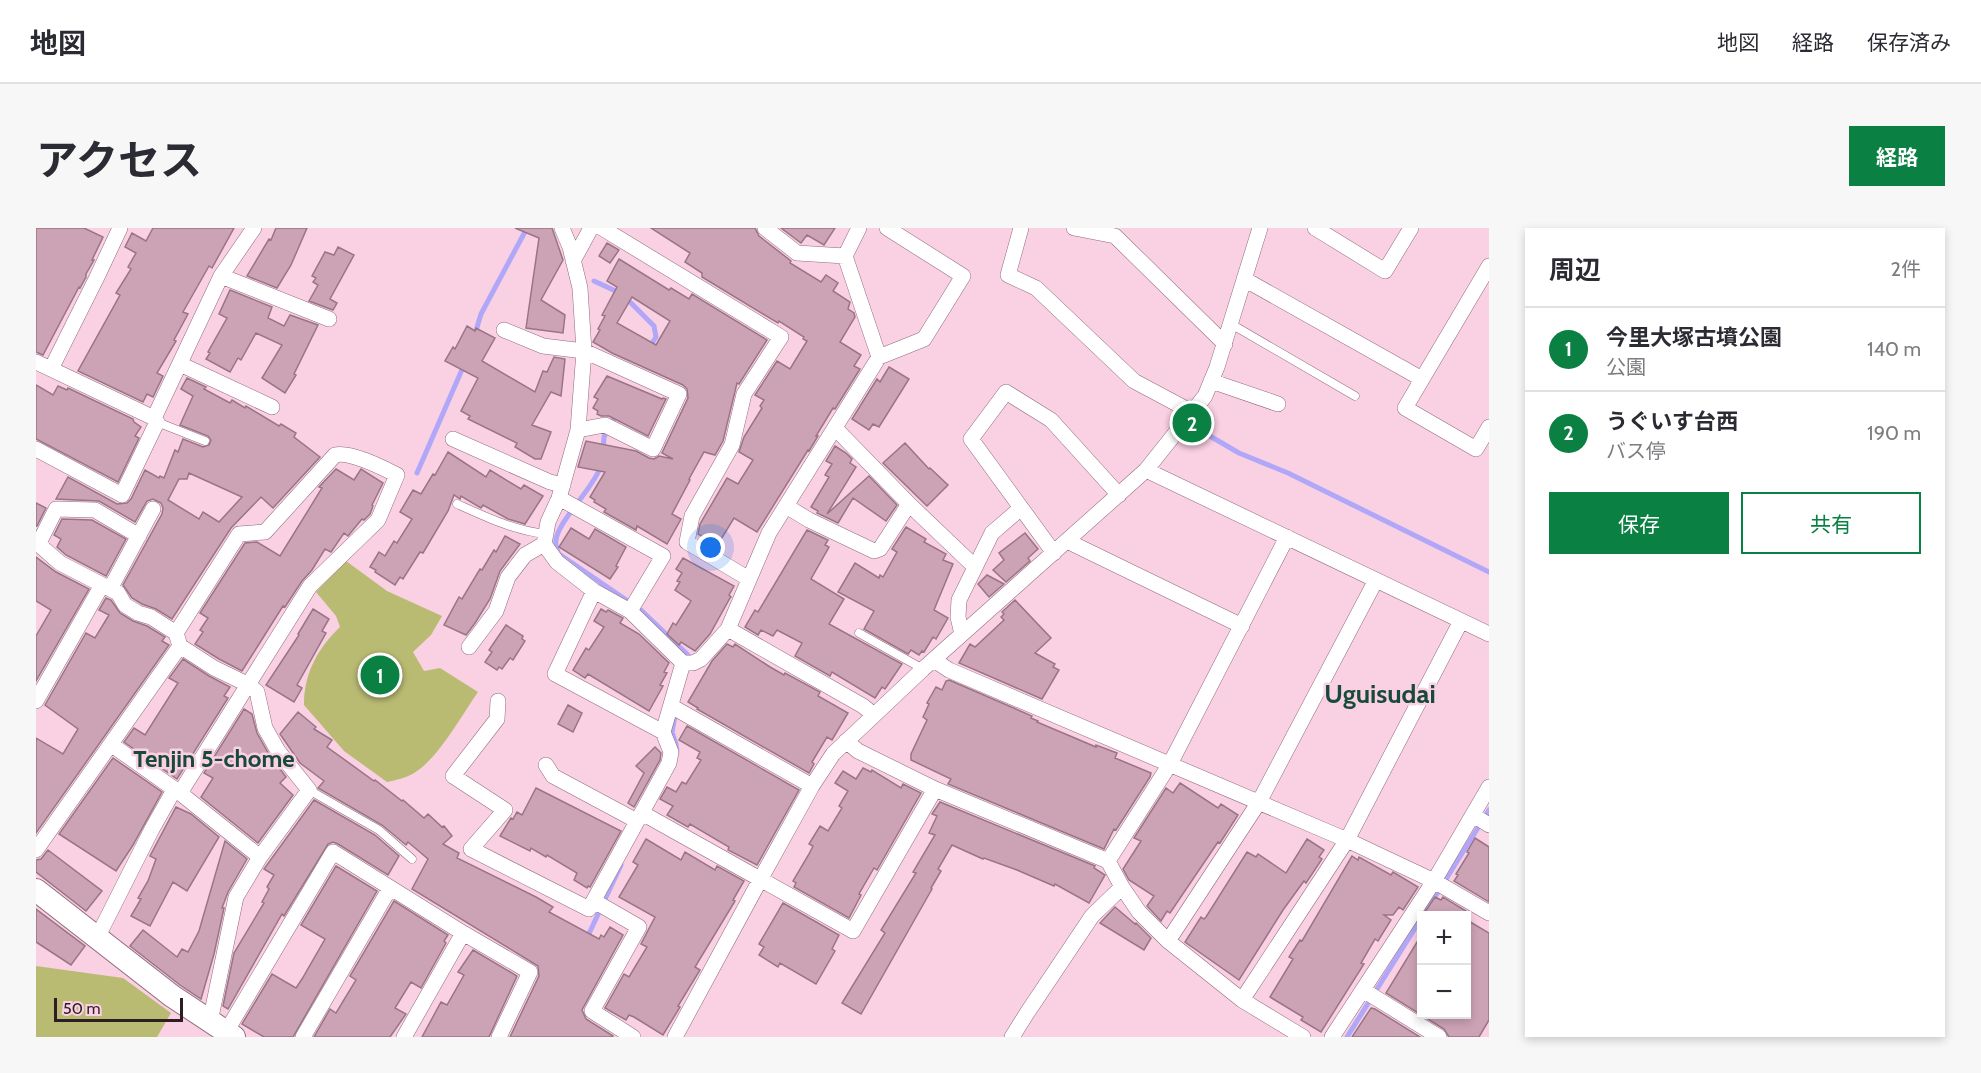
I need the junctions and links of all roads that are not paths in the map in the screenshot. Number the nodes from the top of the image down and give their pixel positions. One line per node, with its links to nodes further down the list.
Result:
1 (120, 228): 28 (street)
2 (254, 228): 18 (street)
3 (562, 228): 16 (street)
4 (591, 228): 16 (street)
5 (602, 228): 57 (street)
6 (765, 228): 15 (street)
7 (859, 228): 15 (street)
8 (888, 228): 25 (street)
9 (1021, 228): 34 (street)
10 (1074, 228): 14 (street)
11 (1260, 228): 19 (street)
12 (1315, 228): 13 (street)
13 (1411, 228)
14 (1118, 232): 23 (street)
15 (845, 256): 25 (street)
16 (573, 261): 24 (street)
17 (1489, 266): 29 (street)
18 (221, 276): 20 (street); 27 (street)
19 (1244, 279): 21 (street); 29 (street)
20 (329, 319)
21 (1231, 324): 23 (street); 31 (lane)
22 (504, 330): 24 (street)
23 (1225, 344): 30 (street)
24 (584, 351): 38 (street); 38 (street)
25 (879, 357): 37 (street)
26 (36, 362): 28 (street)
27 (180, 364): 33 (street); 35 (street)
28 (51, 369): 35 (street)
29 (1422, 379): 36 (street)
30 (1212, 381): 32 (street); 34 (street)
31 (1355, 396)
32 (1278, 404)
33 (272, 407)
34 (1192, 412): 42 (street)
35 (155, 420): 40 (lane); 41 (street)
36 (1489, 427)
37 (835, 428): 46 (street); 47 (street)
38 (578, 430): 43 (street)
39 (453, 439): 43 (street)
40 (205, 441)
41 (36, 449)
42 (1146, 470): 44 (street); 51 (street)
43 (561, 491): 52 (street); 61 (street)
44 (1119, 495): 48 (street); 53 (street)
45 (457, 504): 52 (lane)
46 (909, 504): 47 (street); 56 (street)
47 (786, 506): 57 (street)
48 (1021, 508): 55 (street); 56 (street)
49 (153, 509): 50 (street)
50 (139, 536): 54 (street); 59 (street)
51 (1287, 537): 58 (street); 63 (street)
52 (544, 539): 60 (street); 69 (street)
53 (1067, 541): 55 (street); 63 (street)
54 (37, 542): 59 (street)
55 (1054, 553): 66 (street)
56 (975, 567): 66 (street)
57 (749, 579): 64 (street)
58 (1376, 580): 62 (street); 87 (street)
59 (106, 587): 68 (street); 73 (street)
60 (594, 591): 61 (street); 77 (street)
61 (630, 611): 70 (street)
62 (1461, 621): 67 (street); 90 (street)
63 (1242, 626): 80 (street)
64 (728, 629): 70 (street); 76 (street)
65 (859, 633): 71 (lane)
66 (962, 634): 71 (street)
67 (1489, 634)
68 (178, 640): 72 (street); 72 (street); 79 (street)
69 (469, 648)
70 (683, 663): 75 (street)
71 (929, 664): 76 (street); 80 (street)
72 (249, 685): 85 (street); 86 (street)
73 (36, 700)
74 (498, 701): 100 (street)
75 (671, 706): 77 (street); 82 (street)
76 (874, 715): 78 (street)
77 (663, 732): 88 (street)
78 (846, 741): 82 (street); 84 (street)
79 (112, 745): 86 (street); 91 (street)
80 (1170, 764): 87 (street); 94 (street)
81 (546, 765): 88 (street)
82 (813, 786): 95 (street)
83 (1489, 787): 89 (street)
84 (935, 789): 94 (street); 95 (street)
85 (309, 790): 92 (street); 93 (lane)
86 (177, 792): 92 (street); 103 (street)
87 (1259, 802): 90 (street); 104 (street)
88 (640, 817): 95 (street); 100 (street)
89 (1481, 820): 96 (street)
90 (1347, 840): 96 (street); 106 (street)
91 (36, 850)
92 (260, 857): 107 (street)
93 (412, 859)
94 (1108, 861): 97 (street)
95 (760, 880): 112 (street)
96 (1440, 884): 101 (street); 105 (street)
97 (1122, 887): 104 (street); 113 (street)
98 (390, 888): 102 (street); 107 (street); 108 (street)
99 (36, 890): 103 (street)
100 (594, 901): 111 (street)
101 (1489, 913)
102 (463, 933): 109 (street); 110 (street)
103 (97, 938): 107 (street)
104 (1168, 941): 106 (street)
105 (1369, 993): 115 (street); 116 (street)
106 (1242, 1000): 114 (street)
107 (223, 1030)
108 (303, 1037)
109 (404, 1037)
110 (499, 1037)
111 (633, 1037)
112 (675, 1037)
113 (1012, 1037)
114 (1303, 1037)
115 (1332, 1037)
116 (1439, 1037)

